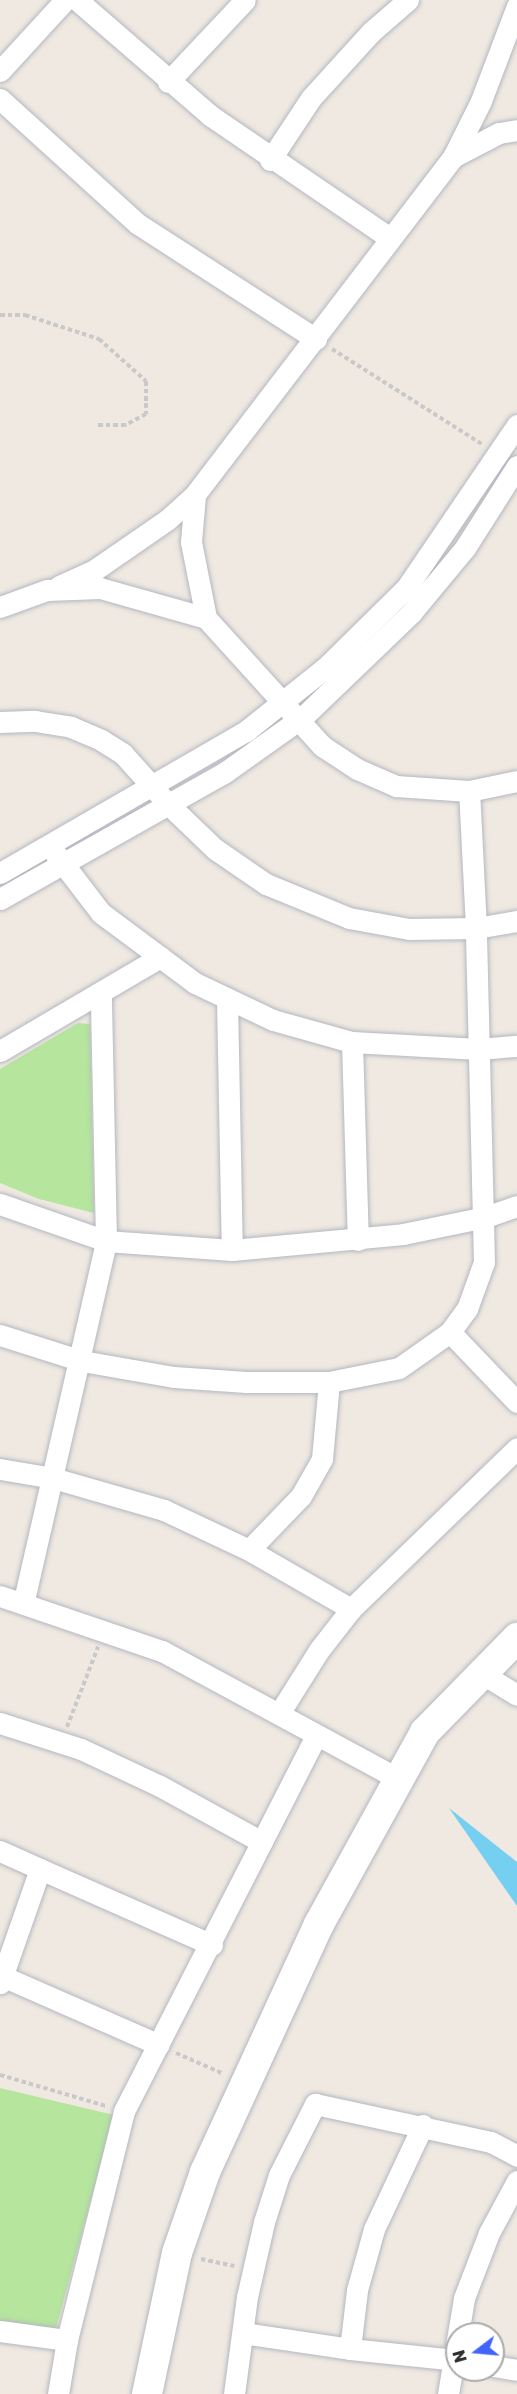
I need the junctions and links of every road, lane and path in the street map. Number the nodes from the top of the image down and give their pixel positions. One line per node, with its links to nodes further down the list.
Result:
1 (65, 0): 6 (street)
2 (77, 0): 7 (street)
3 (245, 0): 7 (street)
4 (408, 0): 11 (street)
5 (517, 6): 10 (street)
6 (0, 71)
7 (168, 82): 11 (street)
8 (0, 99): 14 (street)
9 (517, 130): 10 (street)
10 (453, 157): 12 (street)
11 (270, 160): 12 (street)
12 (390, 238): 14 (street)
13 (0, 315): 15 (path)
14 (316, 339): 17 (path); 19 (street)
15 (97, 425)
16 (517, 425): 17 (street)
17 (498, 454): 23 (street)
18 (517, 466): 24 (street)
19 (195, 495): 20 (street); 22 (street)
20 (50, 590): 21 (street); 22 (street)
21 (0, 607)
22 (206, 618): 23 (street)
23 (284, 701): 24 (street); 27 (street)
24 (299, 720): 28 (street); 29 (street)
25 (0, 722): 27 (street)
26 (517, 781): 28 (street)
27 (154, 786): 29 (street); 30 (street)
28 (469, 791): 35 (street)
29 (168, 804): 31 (street); 35 (street)
30 (50, 845): 31 (street); 32 (street)
31 (63, 864): 33 (street); 36 (street)
32 (0, 873)
33 (0, 899)
34 (517, 921): 35 (street)
35 (476, 928): 41 (street)
36 (160, 957): 37 (street); 38 (street)
37 (101, 994): 42 (street); 47 (street)
38 (227, 999): 39 (street); 48 (street)
39 (352, 1042): 41 (street); 46 (street)
40 (517, 1046): 41 (street)
41 (480, 1049): 45 (street)
42 (0, 1051)
43 (0, 1204): 47 (street)
44 (517, 1206): 45 (street)
45 (485, 1217): 46 (street); 49 (street)
46 (358, 1240): 48 (street)
47 (106, 1241): 48 (street); 51 (street)
48 (232, 1250)
49 (450, 1332): 52 (street); 53 (street)
50 (0, 1335): 51 (street)
51 (82, 1361): 52 (street); 56 (street)
52 (329, 1382): 57 (street)
53 (517, 1402)
54 (517, 1448): 60 (street)
55 (0, 1469): 56 (street)
56 (53, 1478): 57 (street); 59 (street)
57 (249, 1550): 60 (street)
58 (0, 1596): 59 (street)
59 (24, 1600): 61 (street)
60 (351, 1609): 65 (street)
61 (105, 1629): 65 (street); 68 (path)
62 (517, 1638): 63 (street)
63 (481, 1673): 64 (street); 69 (street)
64 (517, 1695)
65 (280, 1712): 67 (street)
66 (0, 1723): 68 (street)
67 (316, 1736): 69 (street); 70 (street)
68 (61, 1742): 70 (street)
69 (397, 1778): 77 (street)
70 (262, 1842): 73 (street)
71 (0, 1851): 72 (street)
72 (40, 1869): 73 (street); 74 (street)
73 (212, 1945): 75 (street)
74 (1, 1979): 75 (street)
75 (159, 2045): 77 (path); 78 (street)
76 (0, 2075): 78 (path)
77 (243, 2083): 82 (street)
78 (124, 2111): 87 (street)
79 (423, 2125): 80 (street); 83 (street); 88 (street)
80 (517, 2156)
81 (517, 2181): 84 (street)
82 (177, 2253): 83 (path); 91 (street)
83 (253, 2270): 86 (street)
84 (460, 2322)
85 (0, 2331): 87 (street)
86 (243, 2333): 88 (street); 92 (street)
87 (67, 2340): 90 (street)
88 (350, 2349): 89 (street)
89 (445, 2359)
90 (58, 2394)
91 (147, 2394)
92 (234, 2394)

